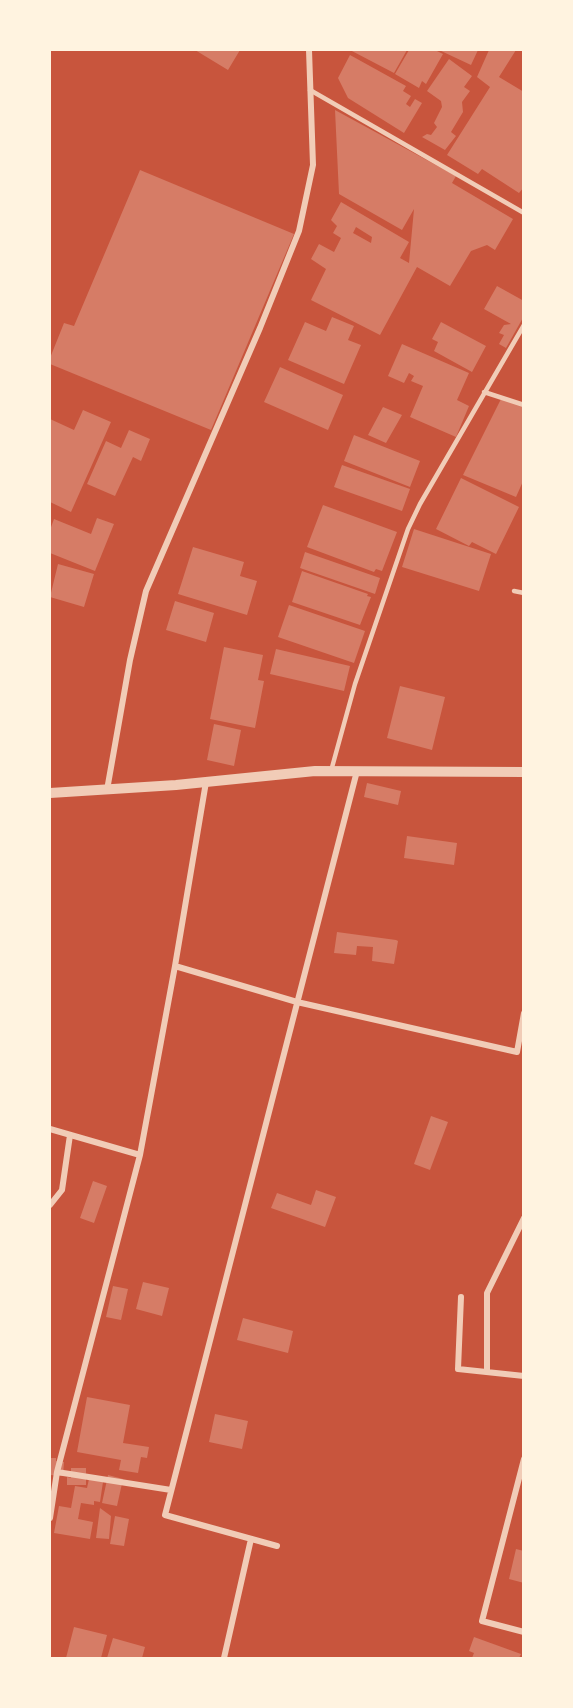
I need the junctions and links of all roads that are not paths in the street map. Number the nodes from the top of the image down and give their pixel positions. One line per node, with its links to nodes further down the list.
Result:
1 (309, 50): 2 (street)
2 (310, 90): 3 (lane); 13 (street)
3 (524, 213)
4 (524, 325): 5 (lane)
5 (484, 392): 6 (lane); 9 (lane)
6 (524, 405)
7 (514, 591): 8 (lane)
8 (524, 593)
9 (331, 771): 10 (street); 12 (street)
10 (357, 771): 11 (street); 16 (street)
11 (524, 772)
12 (206, 782): 13 (street); 15 (street)
13 (107, 790): 14 (street)
14 (50, 793)
15 (175, 966): 16 (street); 21 (street)
16 (297, 1002): 18 (street); 29 (street)
17 (524, 1013): 18 (street)
18 (520, 1053)
19 (50, 1129): 20 (street)
20 (70, 1135): 21 (street); 22 (street)
21 (140, 1155): 28 (street)
22 (50, 1205)
23 (524, 1218): 25 (street)
24 (461, 1297): 25 (street)
25 (487, 1372): 26 (street)
26 (524, 1376)
27 (524, 1459): 33 (street)
28 (57, 1472): 29 (street); 30 (street)
29 (171, 1490): 31 (street)
30 (50, 1518)
31 (251, 1539): 32 (street); 34 (street)
32 (277, 1546)
33 (524, 1632)
34 (224, 1659)

